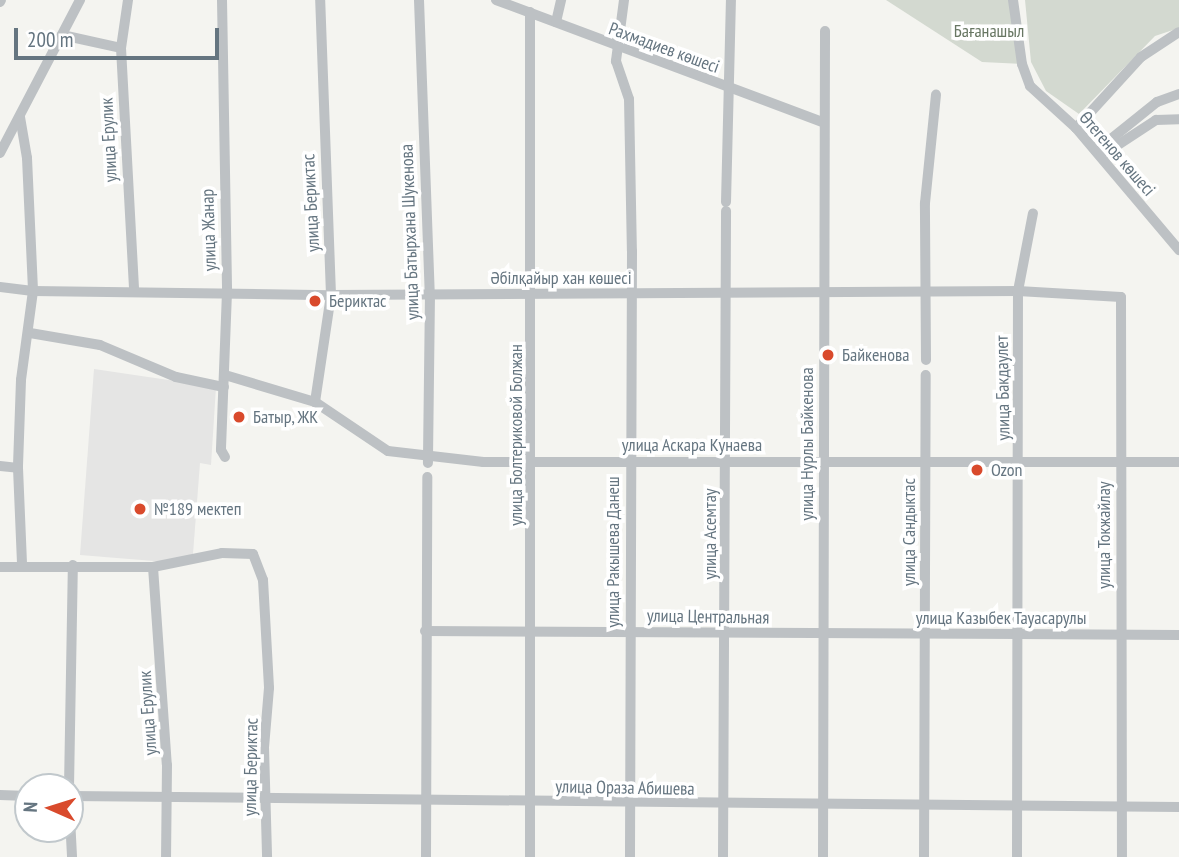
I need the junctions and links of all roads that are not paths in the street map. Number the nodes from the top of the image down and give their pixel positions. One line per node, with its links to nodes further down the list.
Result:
1 (79, 0): 15 (street)
2 (128, 0): 16 (street, улица Ерулик)
3 (222, 0): 33 (street, улица Жанар)
4 (320, 0): 38 (street, улица Бериктас)
5 (419, 0): 37 (street, улица Батырхана Шукенова)
6 (561, 0): 12 (street)
7 (624, 0): 17 (street, улица Ракышева Данеш)
8 (731, 0): 18 (street, улица Асемтау)
9 (1013, 0): 24 (street, Өтегенов көшесі)
10 (501, 1): 11 (street, Рахмадиев көшесі)
11 (530, 12): 12 (street, Рахмадиев көшесі); 35 (street, улица Болтериковой Болжан)
12 (556, 22): 17 (street, Рахмадиев көшесі)
13 (825, 32): 23 (street, улица Нурлы Байкенова)
14 (1179, 32): 24 (street)
15 (62, 35): 16 (street); 21 (street)
16 (121, 48): 30 (street, улица Ерулик)
17 (619, 49): 18 (street, Рахмадиев көшесі); 36 (street, улица Ракышева Данеш)
18 (727, 88): 23 (street, Рахмадиев көшесі); 39 (street, улица Асемтау)
19 (1179, 94): 26 (street)
20 (936, 95): 34 (street)
21 (20, 117): 25 (street); 32 (street)
22 (1179, 119): 26 (street)
23 (823, 122): 40 (street, улица Нурлы Байкенова)
24 (1076, 128): 26 (street, Өтегенов көшесі)
25 (0, 153)
26 (1098, 154): 28 (street, Өтегенов көшесі)
27 (1033, 213): 31 (street, улица Бакдаулет)
28 (1179, 250)
29 (0, 286): 32 (street, Әбілқайыр хан көшесі)
30 (134, 289): 32 (street, Әбілқайыр хан көшесі); 33 (street, Әбілқайыр хан көшесі)
31 (1018, 290): 34 (street, Әбілқайыр хан көшесі); 41 (street, Әбілқайыр хан көшесі); 52 (street, улица Бакдаулет)
32 (33, 291): 42 (street)
33 (227, 292): 38 (street, Әбілқайыр хан көшесі); 44 (street, улица Жанар)
34 (927, 292): 40 (street, Әбілқайыр хан көшесі); 43 (street)
35 (531, 293): 36 (street, Әбілқайыр хан көшесі); 37 (street, Әбілқайыр хан көшесі); 53 (street, улица Болтериковой Болжан)
36 (632, 293): 39 (street, Әбілқайыр хан көшесі); 50 (street, улица Ракышева Данеш)
37 (430, 294): 38 (street, Әбілқайыр хан көшесі); 49 (street, улица Батырхана Шукенова)
38 (331, 295): 47 (street, улица Бериктас)
39 (725, 295): 40 (street, Әбілқайыр хан көшесі); 51 (street, улица Асемтау)
40 (823, 295): 54 (street, улица Нурлы Байкенова)
41 (1121, 297): 56 (street, улица Токжайлау)
42 (30, 332): 46 (street); 59 (street)
43 (926, 360)
44 (225, 374): 46 (street, улица Жанар); 47 (street, улица Аскара Кунаева)
45 (926, 375): 55 (street, улица Сандыктас)
46 (224, 387): 48 (street, улица Жанар)
47 (315, 402): 49 (street, улица Аскара Кунаева)
48 (225, 457)
49 (428, 458): 53 (street, улица Аскара Кунаева)
50 (630, 460): 51 (street, улица Аскара Кунаева); 53 (street, улица Аскара Кунаева); 67 (street, улица Ракышева Данеш)
51 (726, 460): 54 (street, улица Аскара Кунаева); 68 (street, улица Асемтау)
52 (1020, 460): 55 (street, улица Аскара Кунаева); 56 (street, улица Аскара Кунаева); 70 (street, улица Бакдаулет)
53 (533, 461): 65 (street, улица Болтериковой Болжан)
54 (822, 461): 55 (street, улица Аскара Кунаева); 73 (street, улица Нурлы Байкенова)
55 (925, 461): 69 (street, улица Сандыктас)
56 (1120, 461): 57 (street, улица Аскара Кунаева); 71 (street, улица Токжайлау)
57 (1179, 462)
58 (0, 466): 59 (street)
59 (18, 468): 61 (street)
60 (427, 477): 66 (street)
61 (22, 565): 62 (street); 63 (street)
62 (74, 565): 64 (street); 74 (street)
63 (0, 567)
64 (153, 567): 76 (street, улица Ерулик); 77 (street, улица Бериктас)
65 (530, 628): 66 (street, улица Центральная); 67 (street, улица Центральная); 79 (street, улица Болтериковой Болжан)
66 (425, 631): 78 (street)
67 (628, 631): 68 (street, улица Центральная); 80 (street, улица Ракышева Данеш)
68 (726, 633): 73 (street, улица Центральная); 81 (street, улица Асемтау)
69 (925, 634): 70 (street, улица Казыбек Тауасарулы); 73 (street, улица Казыбек Тауасарулы); 83 (street, улица Сандыктас)
70 (1017, 634): 71 (street, улица Казыбек Тауасарулы); 84 (street, улица Бакдаулет)
71 (1119, 635): 72 (street, улица Казыбек Тауасарулы); 85 (street, улица Токжайлау)
72 (1179, 635)
73 (823, 636): 82 (street, улица Нурлы Байкенова)
74 (69, 773)
75 (84, 796): 76 (street, улица Ораза Абишева)
76 (165, 796): 77 (street, улица Ораза Абишева); 87 (street, улица Ерулик)
77 (265, 799): 78 (street, улица Ораза Абишева); 88 (street, улица Бериктас)
78 (426, 802): 79 (street, улица Ораза Абишева); 89 (street)
79 (530, 802): 80 (street, улица Ораза Абишева); 90 (street, улица Болтериковой Болжан)
80 (629, 804): 81 (street, улица Ораза Абишева); 91 (street, улица Ракышева Данеш)
81 (723, 805): 82 (street, улица Ораза Абишева); 92 (street, улица Асемтау)
82 (823, 805): 83 (street, улица Ораза Абишева); 93 (street, улица Нурлы Байкенова)
83 (923, 805): 84 (street, улица Ораза Абишева); 94 (street, улица Сандыктас)
84 (1015, 806): 85 (street, улица Ораза Абишева); 95 (street, улица Бакдаулет)
85 (1119, 807): 86 (street, улица Ораза Абишева); 96 (street, улица Токжайлау)
86 (1179, 807)
87 (166, 857)
88 (267, 857)
89 (426, 857)
90 (530, 857)
91 (630, 857)
92 (723, 857)
93 (823, 857)
94 (924, 857)
95 (1017, 857)
96 (1122, 857)

